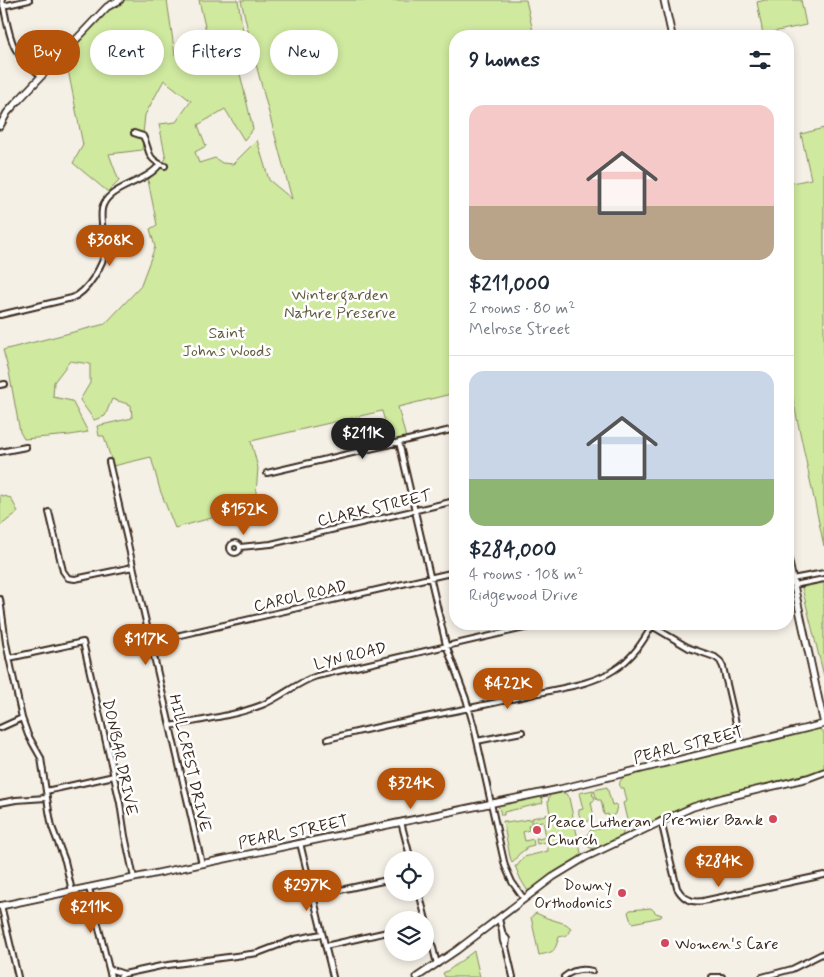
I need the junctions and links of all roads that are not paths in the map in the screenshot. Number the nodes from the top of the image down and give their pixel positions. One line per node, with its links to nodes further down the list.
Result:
1 (2, 0): 5 (street)
2 (29, 0): 5 (street)
3 (120, 0): 7 (street)
4 (664, 0): 6 (street)
5 (4, 6): 7 (street)
6 (671, 30)
7 (41, 76): 8 (street)
8 (0, 126)
9 (134, 132): 10 (street)
10 (160, 164): 11 (street); 12 (street)
11 (165, 166)
12 (0, 315)
13 (449, 430): 14 (street)
14 (400, 442): 18 (street); 20 (street)
15 (26, 447): 16 (street)
16 (0, 452)
17 (109, 462): 23 (street, HILLCREST DRIVE)
18 (267, 473)
19 (449, 502): 20 (street, CLARK STREET)
20 (414, 510): 22 (street, CLARK STREET); 26 (street)
21 (49, 512): 23 (street)
22 (240, 547)
23 (133, 567): 35 (street, HILLCREST DRIVE)
24 (449, 573): 26 (street, CAROL ROAD)
25 (824, 573): 28 (street)
26 (430, 578): 35 (street, CAROL ROAD); 36 (street)
27 (824, 579): 29 (street)
28 (794, 581)
29 (794, 582)
30 (794, 591): 40 (street)
31 (0, 599): 37 (street)
32 (515, 630): 36 (street, LYN ROAD)
33 (649, 630): 38 (street)
34 (659, 630): 46 (street)
35 (150, 642): 41 (street, HILLCREST DRIVE)
36 (446, 645): 38 (street); 41 (street, LYN ROAD)
37 (9, 658): 39 (street); 48 (street, DONBAR DRIVE)
38 (468, 708): 44 (street); 45 (street)
39 (22, 718): 42 (street); 49 (street)
40 (824, 724): 46 (street, PEARL STREET)
41 (170, 726): 57 (street, HILLCREST DRIVE)
42 (0, 728)
43 (522, 732): 45 (street)
44 (328, 739)
45 (477, 741): 52 (street)
46 (741, 745): 52 (street, PEARL STREET)
47 (824, 772): 53 (street)
48 (114, 776): 49 (street); 59 (street, DONBAR DRIVE)
49 (46, 791): 50 (street)
50 (46, 798): 51 (street); 62 (street)
51 (0, 803)
52 (492, 803): 54 (street, PEARL STREET); 64 (street)
53 (661, 821): 58 (street); 64 (street)
54 (401, 822): 55 (street, PEARL STREET); 56 (street)
55 (300, 843): 57 (street, PEARL STREET); 63 (street)
56 (409, 851)
57 (202, 864): 59 (street, PEARL STREET)
58 (824, 875)
59 (134, 878): 61 (street, PEARL STREET)
60 (384, 881): 63 (street)
61 (89, 888): 62 (street, PEARL STREET); 73 (street)
62 (72, 891): 65 (street, PEARL STREET)
63 (312, 896): 68 (street)
64 (524, 900): 66 (street)
65 (0, 905): 76 (street)
66 (499, 919): 72 (street); 81 (street)
67 (384, 933): 69 (street)
68 (322, 934): 69 (street); 75 (street)
69 (325, 946): 79 (street)
70 (434, 953): 72 (street)
71 (824, 953): 85 (street)
72 (437, 964): 80 (street)
73 (110, 969): 75 (street); 77 (street)
74 (592, 971): 82 (street)
75 (124, 974): 78 (street)
76 (18, 977)
77 (111, 977)
78 (120, 977)
79 (332, 977)
80 (417, 977)
81 (513, 977)
82 (564, 977)
83 (712, 977): 84 (street)
84 (722, 977)
85 (762, 977)

